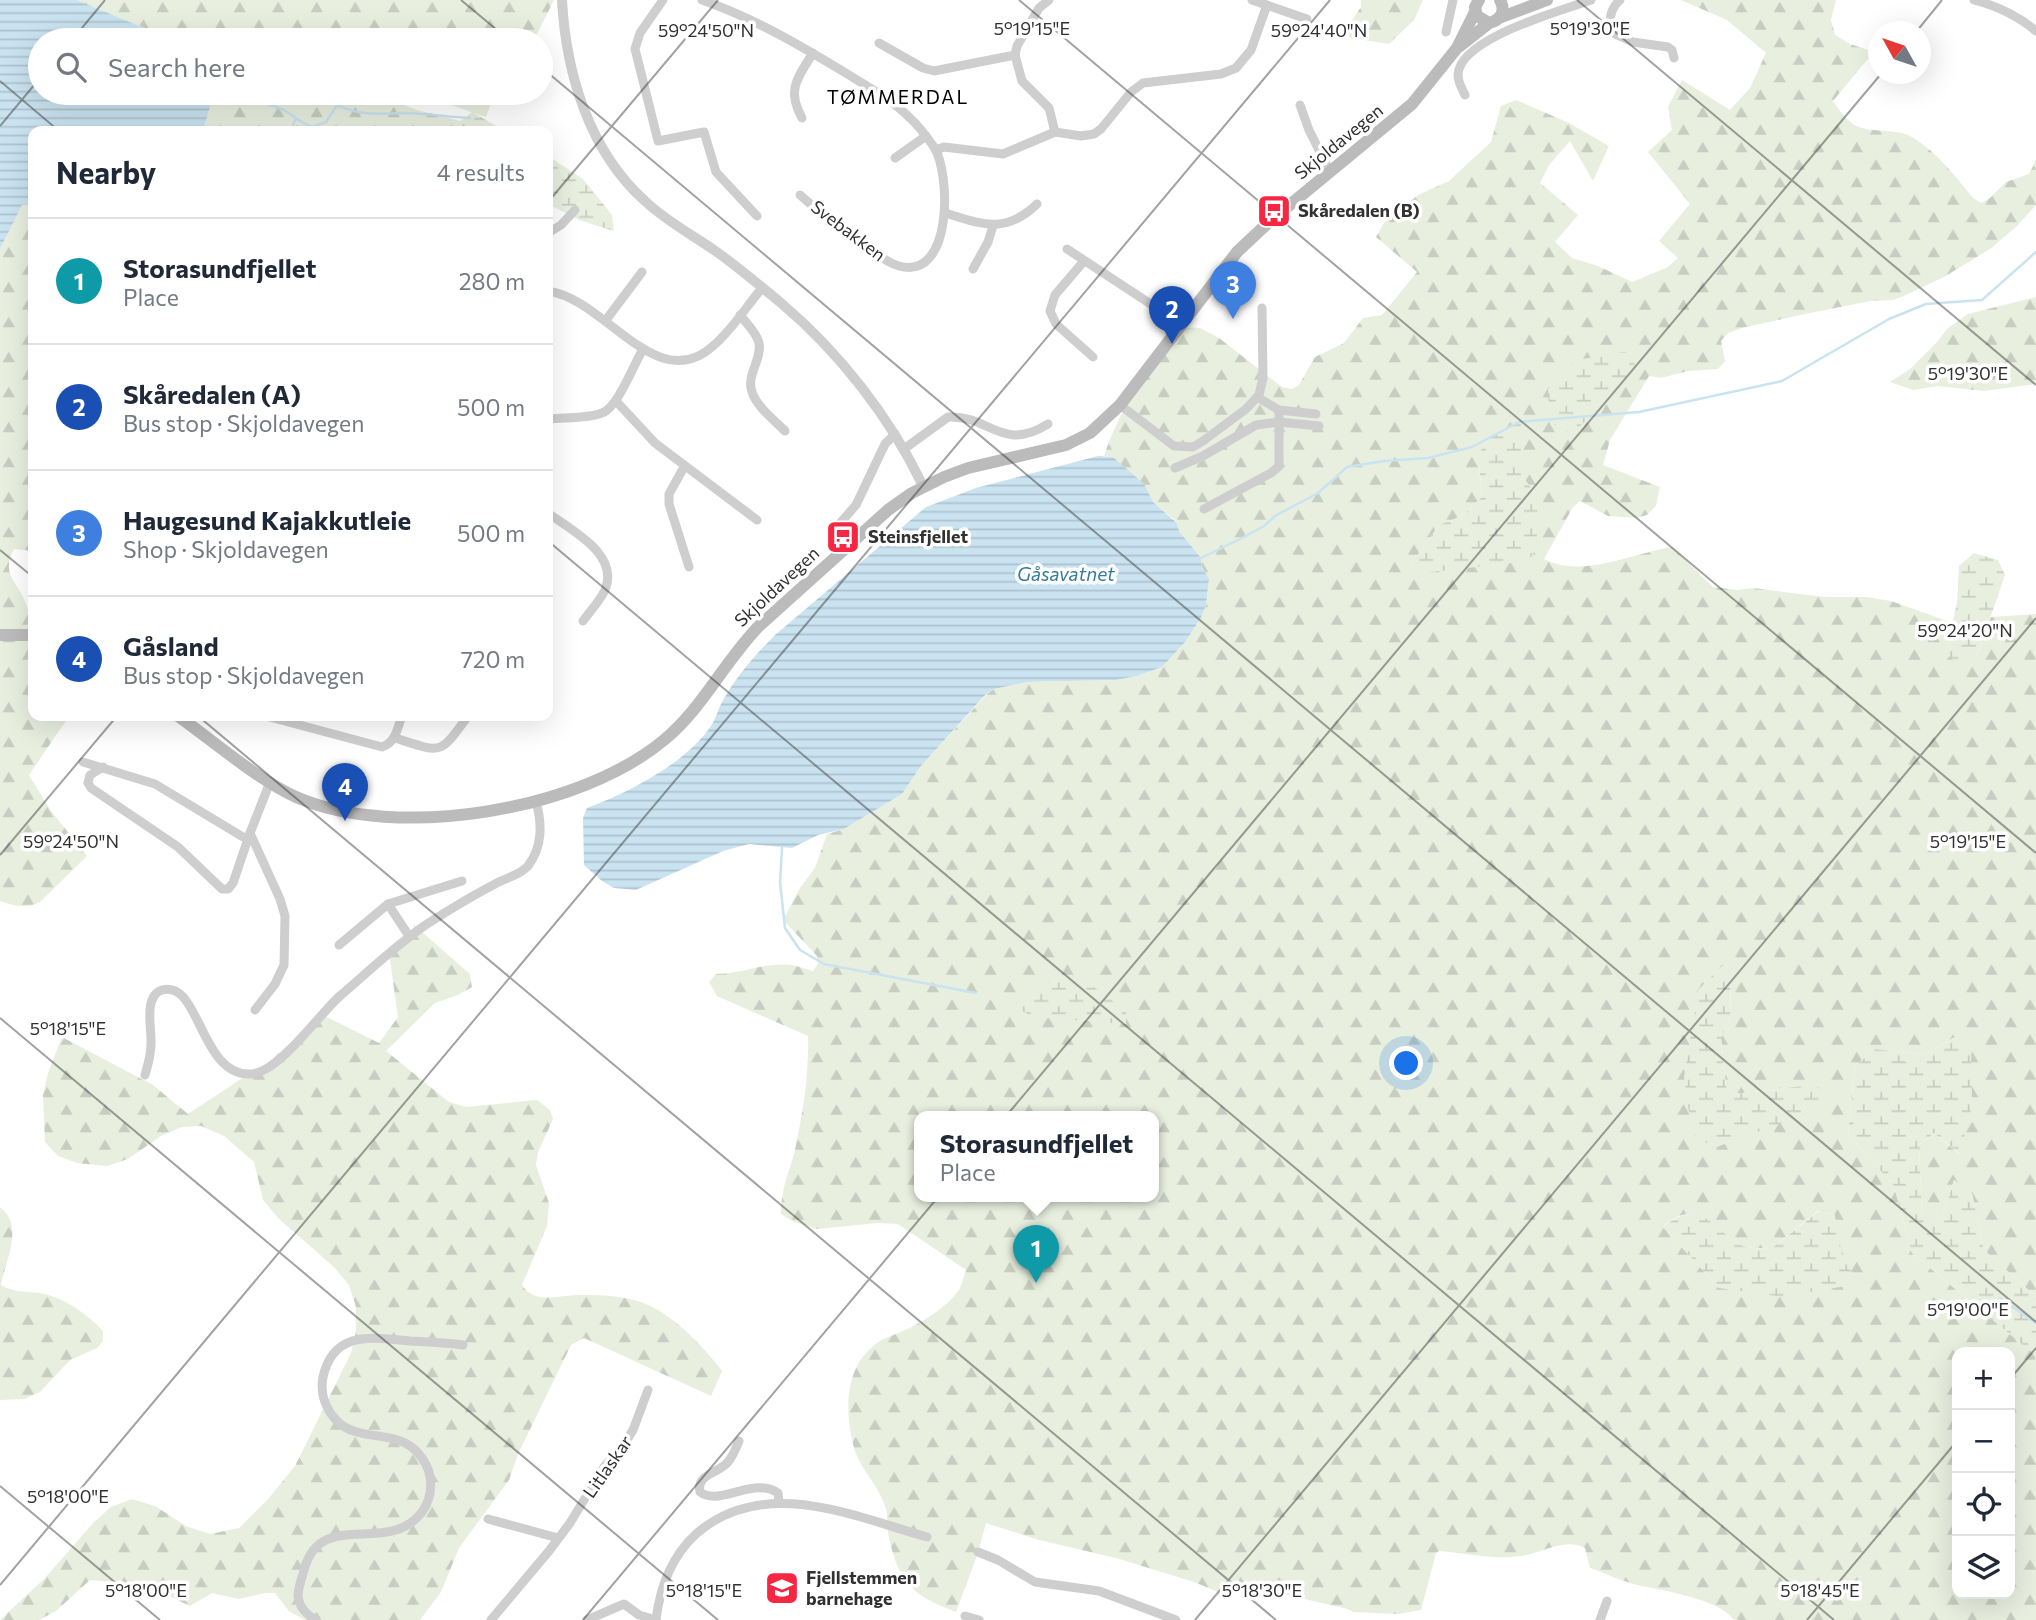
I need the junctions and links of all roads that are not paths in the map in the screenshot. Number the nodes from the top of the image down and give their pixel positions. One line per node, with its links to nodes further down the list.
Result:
1 (562, 0): 43 (street)
2 (663, 0): 36 (street)
3 (702, 0): 12 (street, Svebakken)
4 (1049, 0): 22 (street)
5 (1252, 0): 14 (street)
6 (1453, 0): 18 (street)
7 (1500, 0): 11 (main road, Skjoldavegen); 16 (main road)
8 (1591, 0): 24 (street)
9 (1620, 0): 23 (street)
10 (1974, 0): 17 (street)
11 (1542, 1): 16 (main road, Skjoldavegen)
12 (716, 2): 21 (street, Svebakken)
13 (1477, 4): 16 (main road); 20 (main road, Skjoldavegen)
14 (1267, 5): 15 (street); 27 (street)
15 (1307, 19)
16 (1494, 20): 20 (main road, Skjoldavegen)
17 (2036, 31)
18 (1446, 32)
19 (879, 43): 22 (street)
20 (1457, 48): 31 (main road, Skjoldavegen)
21 (813, 53): 26 (street); 28 (street, Svebakken)
22 (1014, 55): 27 (street)
23 (1674, 58)
24 (1465, 95)
25 (1300, 105): 31 (street)
26 (802, 118)
27 (1055, 132): 29 (street)
28 (926, 136): 29 (street, Svebakken); 30 (street)
29 (936, 150): 35 (street, Svebakken)
30 (895, 158)
31 (1329, 172): 48 (main road, Skjoldavegen)
32 (800, 195): 35 (street, Svebakken)
33 (1037, 204): 37 (street)
34 (575, 210): 38 (street)
35 (945, 213): 37 (street)
36 (757, 216)
37 (993, 226): 41 (street)
38 (553, 230)
39 (1067, 249): 40 (street)
40 (1084, 261): 48 (street); 50 (street)
41 (972, 269)
42 (642, 272): 47 (street)
43 (762, 288): 46 (street); 61 (street)
44 (553, 292): 47 (street)
45 (1262, 308): 51 (street)
46 (740, 315): 49 (street); 60 (street)
47 (606, 320): 49 (street)
48 (1181, 324): 53 (main road, Skjoldavegen)
49 (643, 349): 52 (street)
50 (1093, 357)
51 (1257, 397): 53 (street); 54 (street)
52 (616, 401): 56 (street); 63 (street)
53 (1120, 405): 65 (main road, Skjoldavegen)
54 (1279, 410): 55 (street); 57 (street)
55 (1316, 414)
56 (553, 418)
57 (1279, 422): 59 (street); 64 (street); 66 (street)
58 (1048, 424): 62 (street)
59 (1319, 426)
60 (785, 431)
61 (895, 435): 62 (street); 69 (street)
62 (904, 449): 65 (street)
63 (684, 467): 68 (street); 70 (street)
64 (1175, 468)
65 (923, 486): 82 (main road, Skjoldavegen)
66 (1204, 509)
67 (553, 517): 71 (street)
68 (757, 520)
69 (835, 529)
70 (689, 567)
71 (583, 621)
72 (0, 635): 73 (main road)
73 (28, 635)
74 (188, 721): 81 (main road, Skjoldavegen)
75 (284, 721): 78 (street)
76 (400, 721): 78 (street)
77 (464, 721): 78 (street)
78 (395, 738)
79 (83, 762): 80 (street)
80 (103, 767): 83 (street); 83 (street)
81 (270, 782): 82 (main road, Skjoldavegen); 83 (street)
82 (536, 801): 86 (street)
83 (249, 837): 88 (street)
84 (462, 881): 85 (street)
85 (388, 904): 86 (street); 87 (street)
86 (409, 936): 89 (street)
87 (339, 945)
88 (255, 1010)
89 (145, 1075)
90 (463, 1345): 100 (street)
91 (648, 1390): 96 (street, Litlaskar)
92 (739, 1441): 93 (street)
93 (779, 1502): 95 (street); 103 (street)
94 (488, 1519): 96 (street)
95 (927, 1537)
96 (558, 1538): 101 (street, Litlaskar)
97 (978, 1552): 105 (street)
98 (1607, 1601): 106 (street)
99 (965, 1616): 104 (street)
100 (316, 1620)
101 (491, 1620)
102 (587, 1620): 103 (street)
103 (656, 1620)
104 (979, 1620)
105 (1176, 1620)
106 (1600, 1620)

